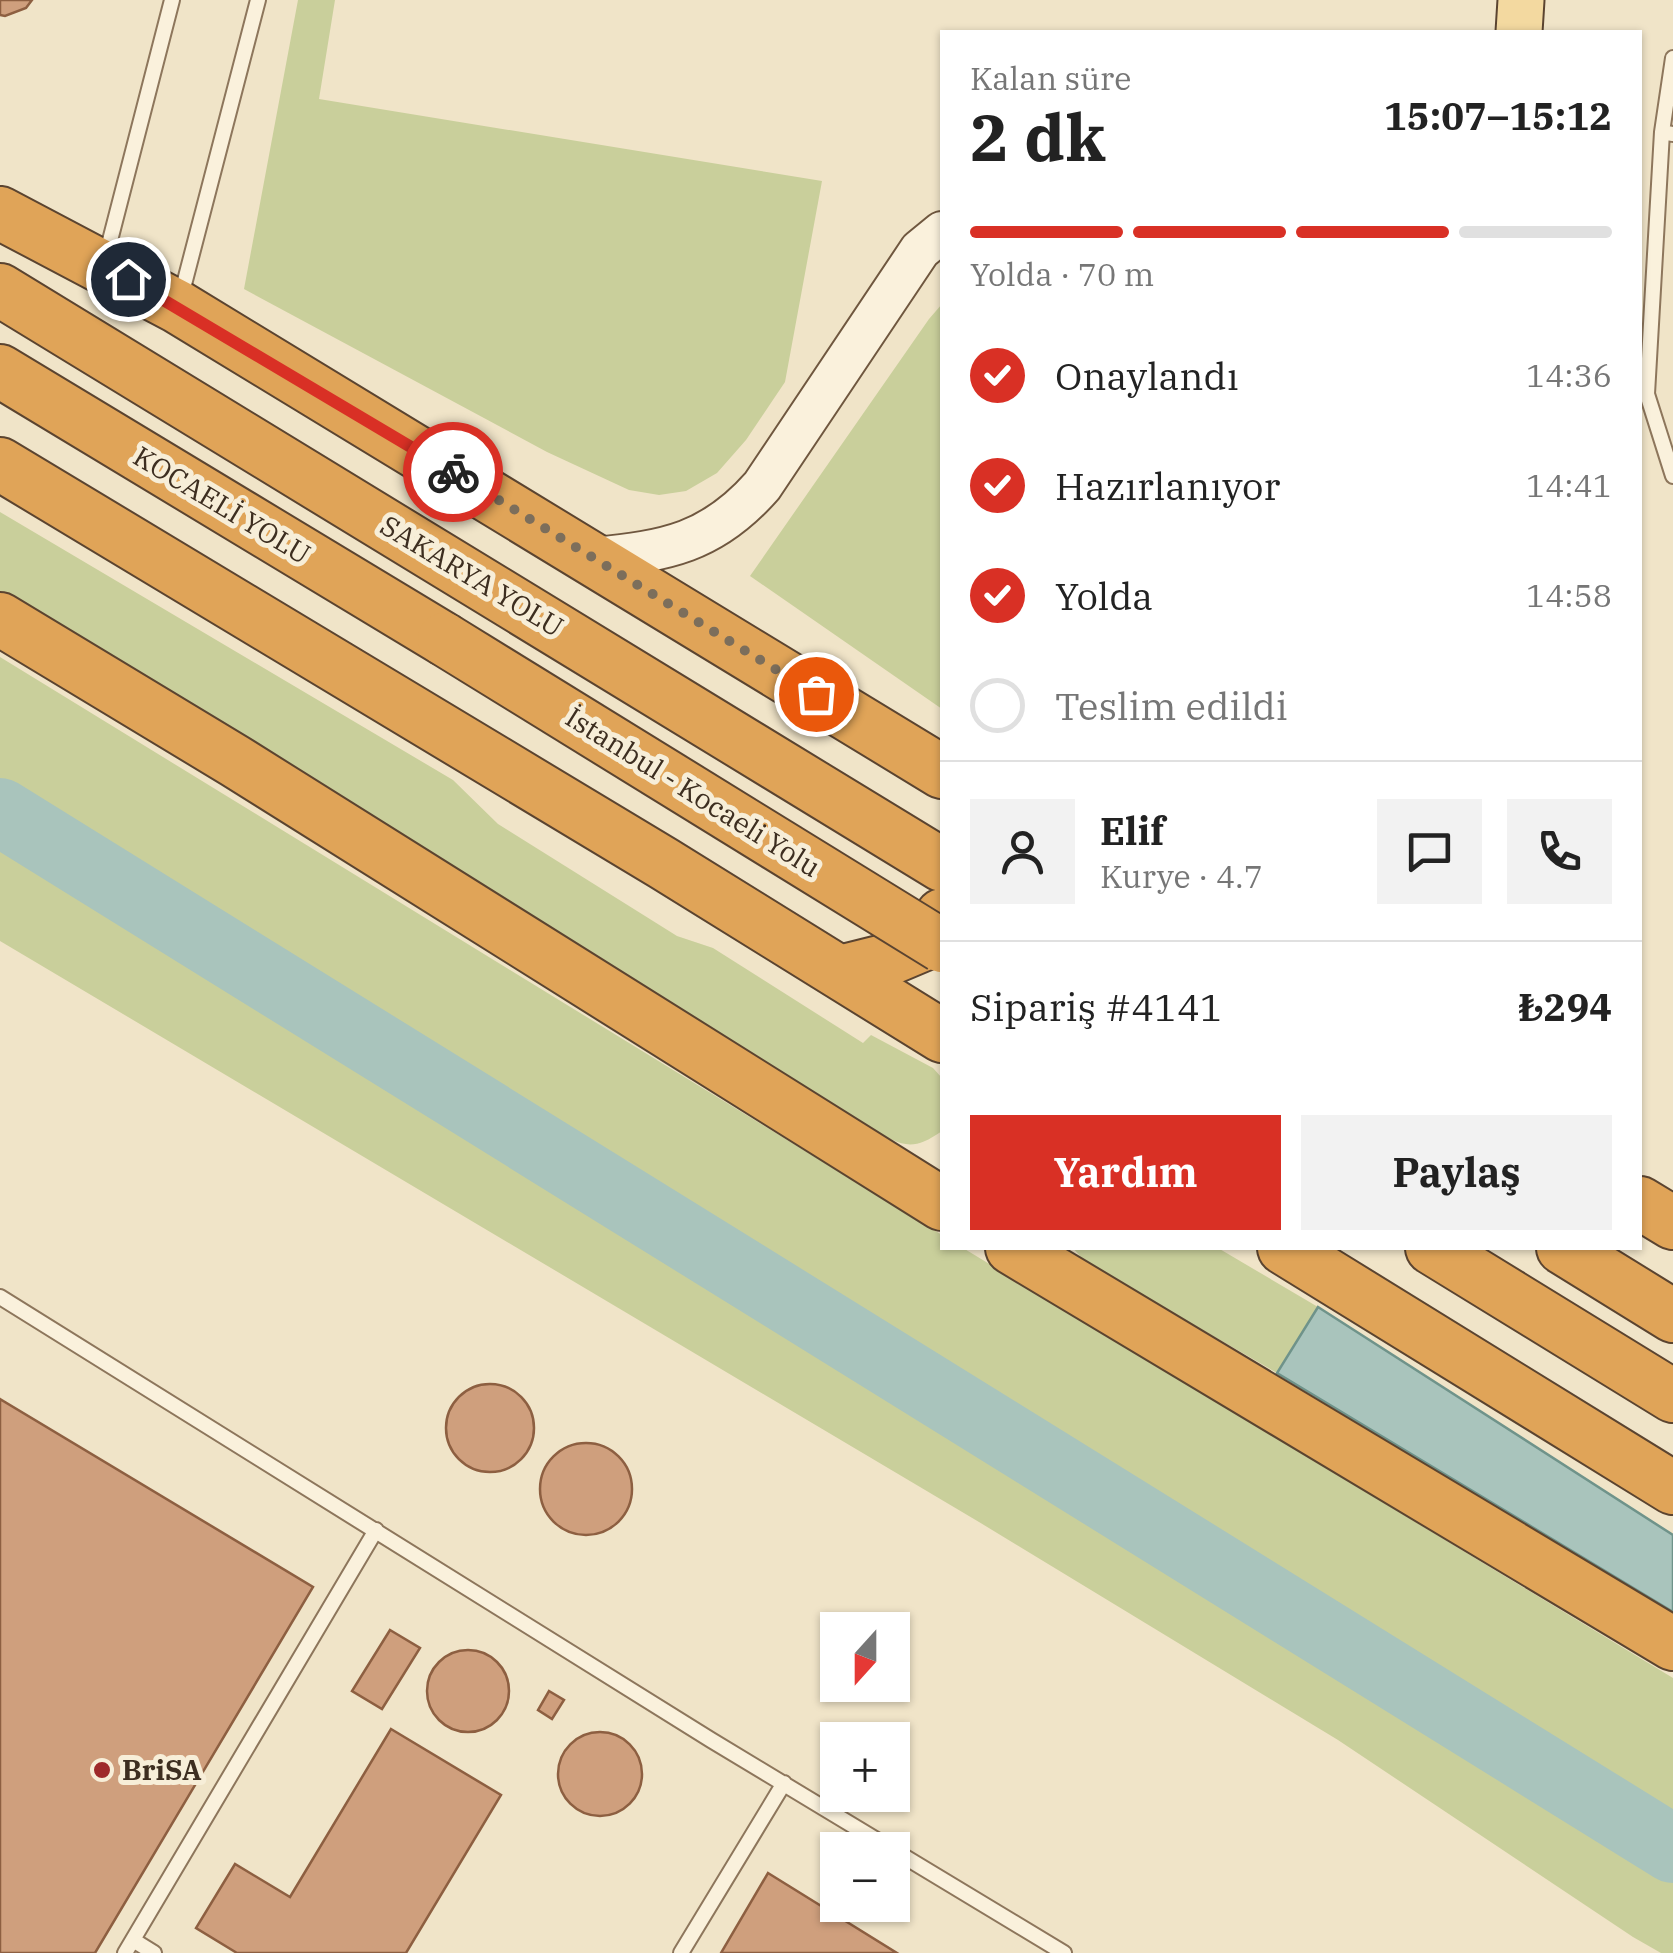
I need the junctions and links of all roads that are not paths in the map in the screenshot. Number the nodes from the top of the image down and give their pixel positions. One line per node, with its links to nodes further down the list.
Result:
1 (172, 0): 10 (lane)
2 (258, 0): 12 (lane)
3 (1521, 0): 4 (main road)
4 (1519, 30)
5 (1673, 58): 6 (lane)
6 (1667, 133): 15 (lane)
7 (0, 198): 10 (highway)
8 (0, 212): 10 (highway)
9 (940, 234): 16 (street)
10 (104, 265): 12 (highway)
11 (0, 290): 20 (highway, SAKARYA YOLU)
12 (178, 307): 16 (highway)
13 (0, 371): 18 (highway, KOCAELİ YOLU)
14 (0, 464): 23 (highway)
15 (1673, 476)
16 (594, 558): 19 (highway)
17 (0, 619): 25 (highway)
18 (444, 639): 22 (highway, İstanbul - Kocaeli Yolu, bridge)
19 (940, 771)
20 (940, 864)
21 (940, 918): 23 (highway)
22 (940, 945)
23 (840, 972): 24 (highway)
24 (940, 1035)
25 (932, 1189)
26 (1642, 1204): 27 (highway)
27 (1673, 1223)
28 (1287, 1250): 35 (highway)
29 (1435, 1250): 34 (highway)
30 (1566, 1250): 33 (highway)
31 (1029, 1253): 37 (highway)
32 (0, 1297): 36 (lane)
33 (1673, 1316)
34 (1673, 1396)
35 (1673, 1488)
36 (376, 1530): 38 (lane); 39 (lane)
37 (1673, 1644)
38 (784, 1784): 41 (lane); 42 (lane)
39 (129, 1947): 40 (lane)
40 (154, 1953)
41 (681, 1953)
42 (1064, 1953)

